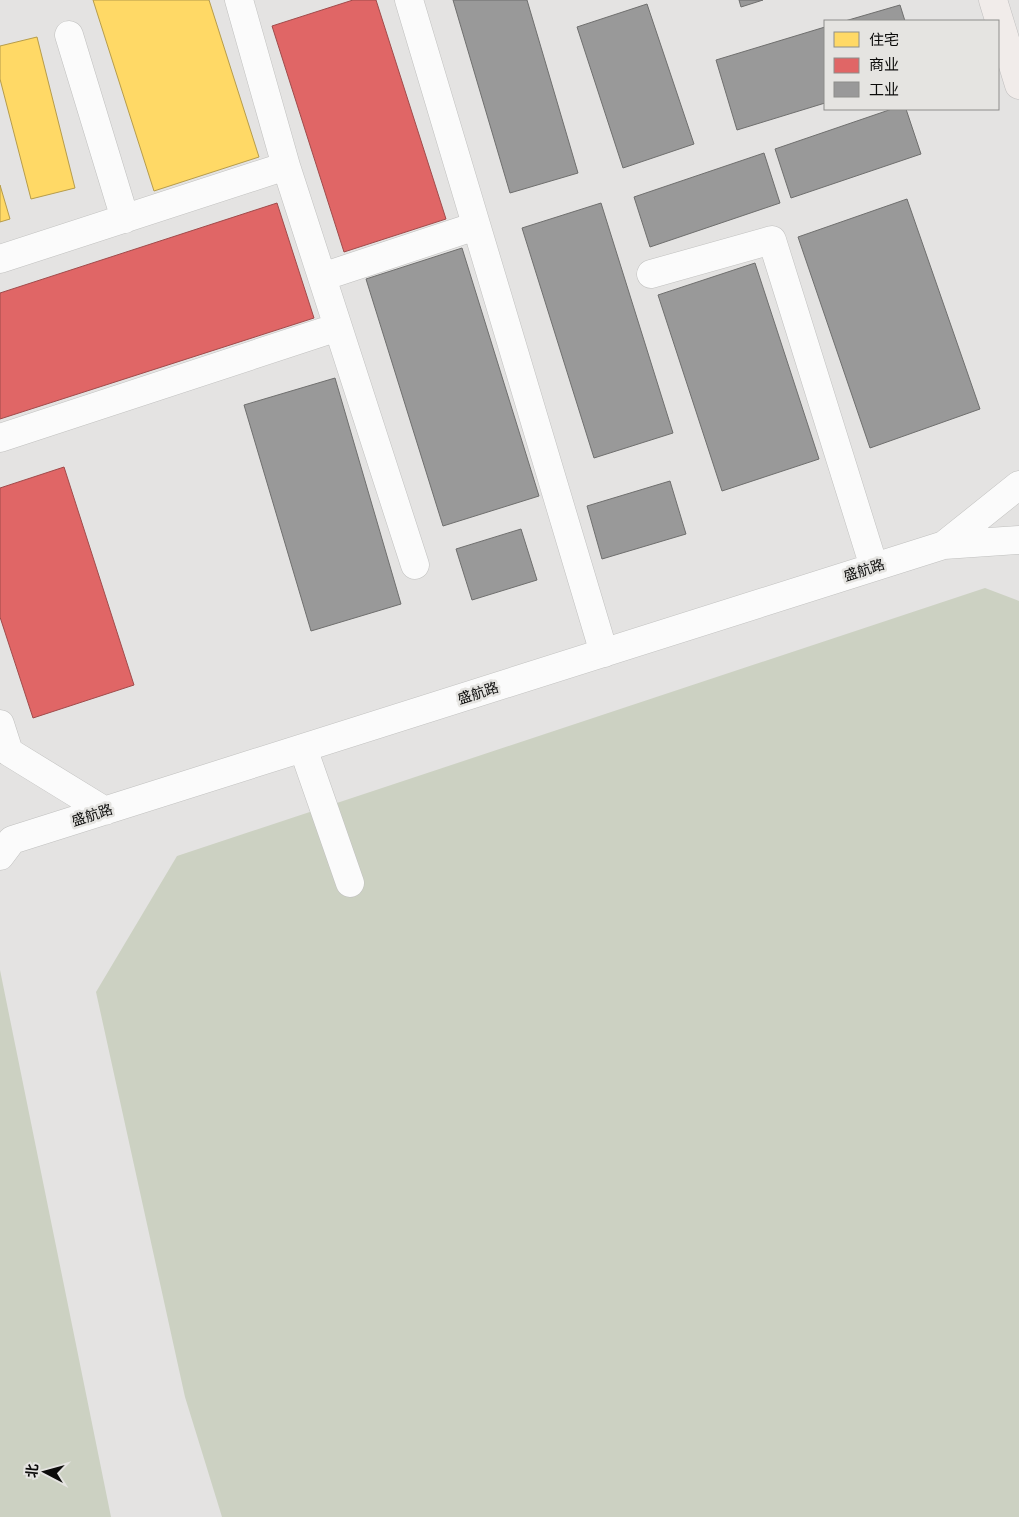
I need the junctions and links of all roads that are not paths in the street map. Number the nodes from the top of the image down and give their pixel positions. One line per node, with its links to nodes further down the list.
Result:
1 (239, 0): 6 (street)
2 (409, 0): 8 (street)
3 (993, 0): 5 (main road)
4 (69, 35): 7 (street)
5 (1019, 85)
6 (286, 166): 7 (street); 11 (street)
7 (125, 219): 9 (street)
8 (476, 226): 11 (street); 19 (street)
9 (0, 260)
10 (651, 274): 18 (street)
11 (322, 277): 12 (street)
12 (338, 326): 13 (street); 17 (street)
13 (0, 438)
14 (1019, 485): 16 (street)
15 (1019, 540): 16 (street)
16 (944, 545): 18 (street, 盛航路)
17 (415, 565)
18 (874, 567): 19 (street, 盛航路)
19 (604, 653): 21 (street, 盛航路)
20 (0, 724): 22 (street)
21 (303, 748): 23 (street, 盛航路); 25 (street)
22 (4, 753): 23 (street)
23 (104, 811): 24 (street, 盛航路)
24 (6, 848)
25 (350, 883)

